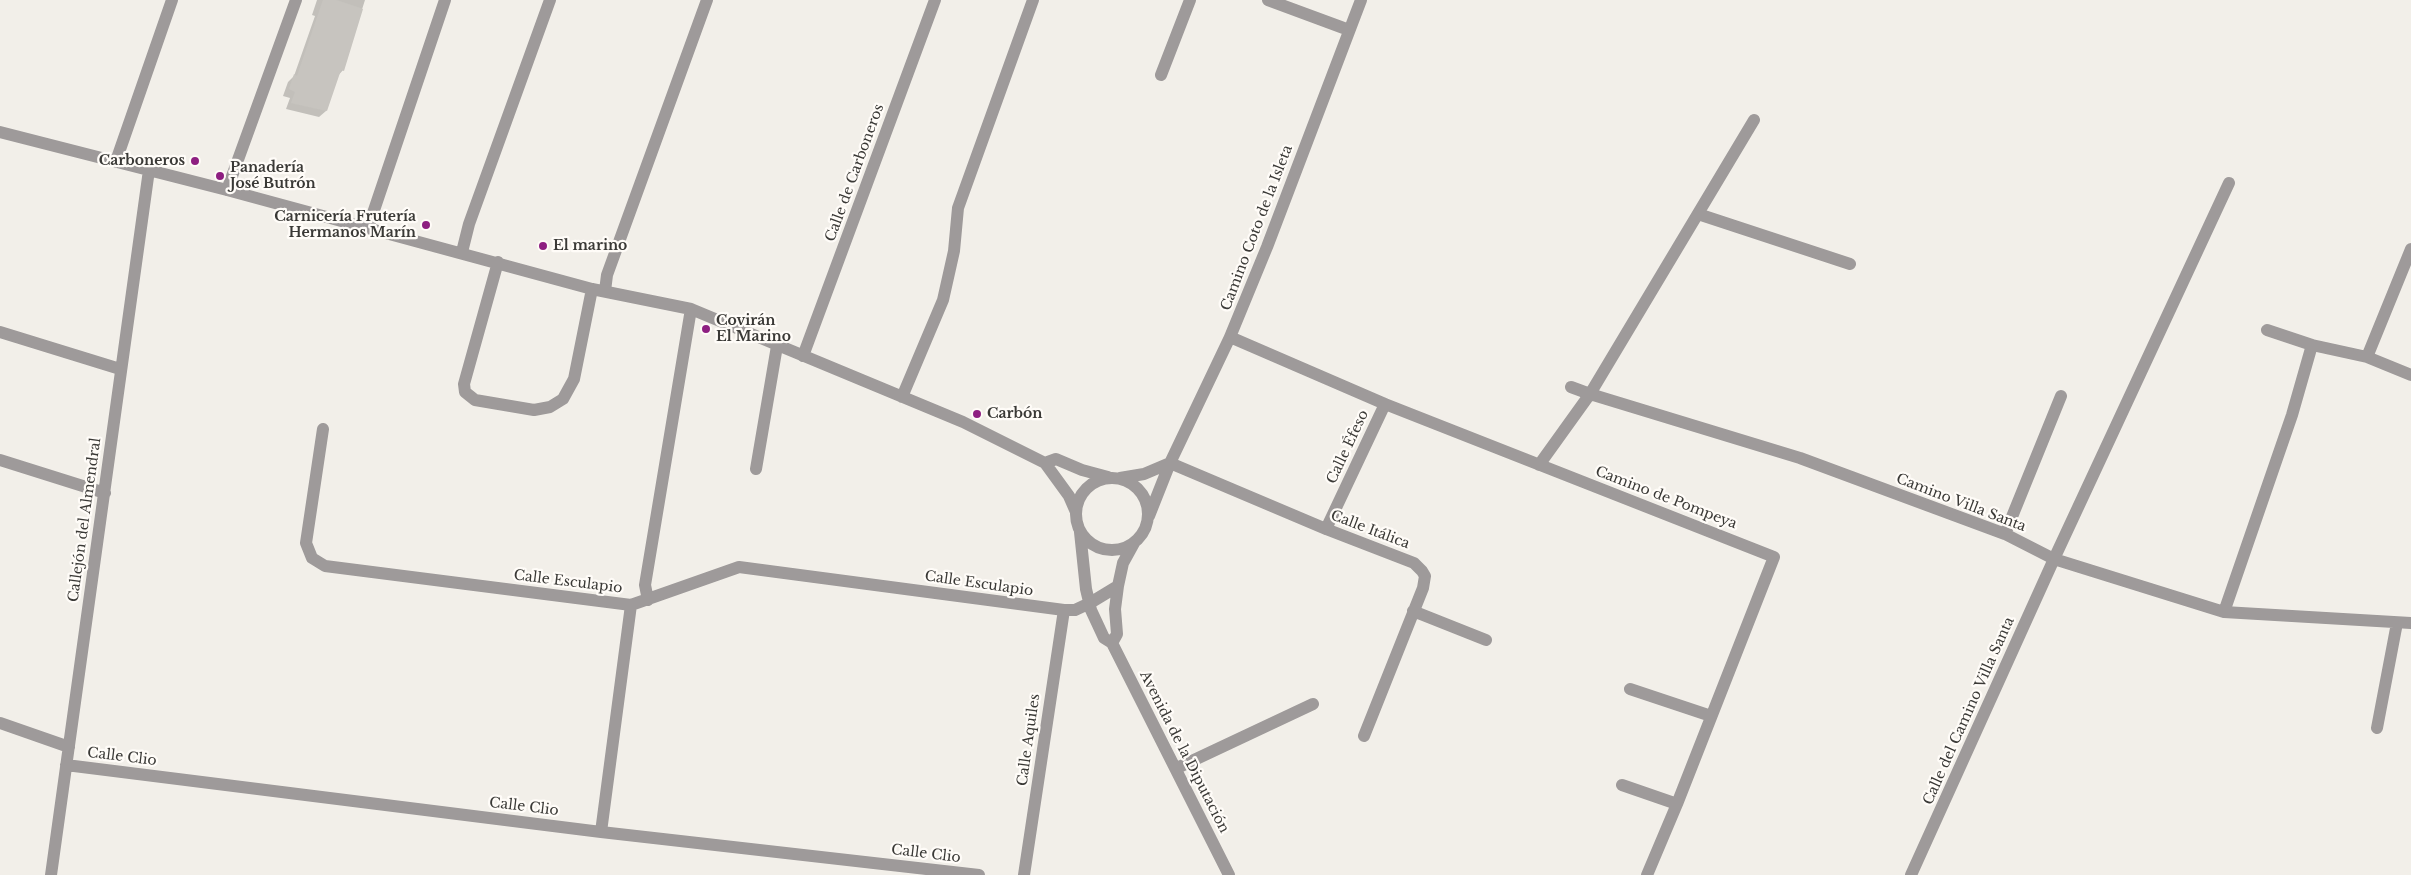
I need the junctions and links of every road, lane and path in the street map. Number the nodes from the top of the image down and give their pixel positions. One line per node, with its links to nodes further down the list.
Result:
1 (172, 0): 15 (street)
2 (296, 0): 18 (street)
3 (445, 0): 20 (street)
4 (550, 0): 22 (street)
5 (707, 0): 25 (street)
6 (935, 0): 32 (street, Calle de Carboneros)
7 (1033, 0): 39 (street)
8 (1190, 0): 12 (street)
9 (1268, 0): 11 (street)
10 (1361, 0): 11 (street, Camino Coto de la Isleta)
11 (1349, 30): 29 (street, Camino Coto de la Isleta)
12 (1161, 75)
13 (1754, 120): 19 (street)
14 (0, 132): 15 (street)
15 (116, 161): 16 (street)
16 (149, 170): 18 (street); 34 (street, Callejón del Almendral)
17 (2229, 183): 55 (street, Calle del Camino Villa Santa)
18 (227, 190): 20 (street)
19 (1698, 214): 24 (street); 37 (street)
20 (368, 228): 22 (street)
21 (2411, 249): 33 (street)
22 (462, 252): 23 (street)
23 (498, 262): 25 (street); 25 (street)
24 (1850, 264)
25 (599, 290): 26 (street)
26 (691, 310): 31 (street); 57 (street)
27 (2267, 330): 30 (street)
28 (0, 332): 34 (street)
29 (1230, 337): 40 (street, Camino de Pompeya); 43 (street, Camino Coto de la Isleta)
30 (2312, 345): 33 (street); 62 (street)
31 (777, 346): 32 (street); 46 (street)
32 (803, 356): 39 (street)
33 (2367, 357): 35 (street)
34 (120, 369): 48 (street, Callejón del Almendral)
35 (2411, 375)
36 (1571, 387): 37 (street, Camino Villa Santa)
37 (1590, 394): 45 (street); 53 (street, Camino Villa Santa)
38 (2060, 396): 53 (street)
39 (902, 397): 44 (street)
40 (1385, 404): 45 (street, Camino de Pompeya); 51 (street, Calle Éfeso)
41 (323, 429): 59 (street, Calle Esculapio)
42 (0, 460): 48 (street)
43 (1170, 462): 47 (street); 50 (street, Camino Coto de la Isleta); 51 (street, Calle Itálica)
44 (1045, 463): 47 (street); 49 (street)
45 (1539, 465): 69 (street, Camino de Pompeya)
46 (756, 469)
47 (1114, 478): 49 (street); 50 (street)
48 (105, 494): 73 (street, Callejón del Almendral)
49 (1076, 512): 52 (street)
50 (1149, 516): 54 (street)
51 (1326, 529): 61 (street, Calle Itálica)
52 (1080, 532): 54 (street); 58 (street, Avenida de la Diputación)
53 (2005, 534): 55 (street, Camino Villa Santa)
54 (1134, 543): 56 (street)
55 (2054, 559): 62 (street, Camino Villa Santa); 84 (street, Calle del Camino Villa Santa)
56 (1118, 586): 58 (street, Calle Esculapio); 66 (street)
57 (648, 600): 59 (street, Calle Esculapio); 60 (street, Calle Esculapio)
58 (1090, 603): 60 (street, Calle Esculapio); 66 (street, Avenida de la Diputación)
59 (631, 605): 78 (street)
60 (1064, 610): 81 (street, Calle Aquiles)
61 (1413, 611): 65 (street); 72 (street, Calle Itálica)
62 (2224, 612): 63 (street, Camino Villa Santa)
63 (2397, 623): 64 (street, Camino Villa Santa); 71 (street)
64 (2411, 623)
65 (1486, 640)
66 (1112, 643): 75 (street, Avenida de la Diputación)
67 (1630, 689): 69 (street)
68 (1313, 704): 75 (street)
69 (1711, 716): 77 (street, Camino de Pompeya)
70 (0, 723): 73 (street)
71 (2377, 728)
72 (1364, 736)
73 (69, 747): 74 (street, Callejón del Almendral)
74 (66, 766): 78 (street, Calle Clio); 79 (street, Callejón del Almendral)
75 (1177, 768): 82 (street, Avenida de la Diputación)
76 (1622, 785): 77 (street)
77 (1677, 804): 83 (street, Camino de Pompeya)
78 (601, 832): 80 (street, Calle Clio)
79 (51, 875)
80 (979, 875)
81 (1024, 875)
82 (1229, 875)
83 (1647, 875)
84 (1911, 875)

